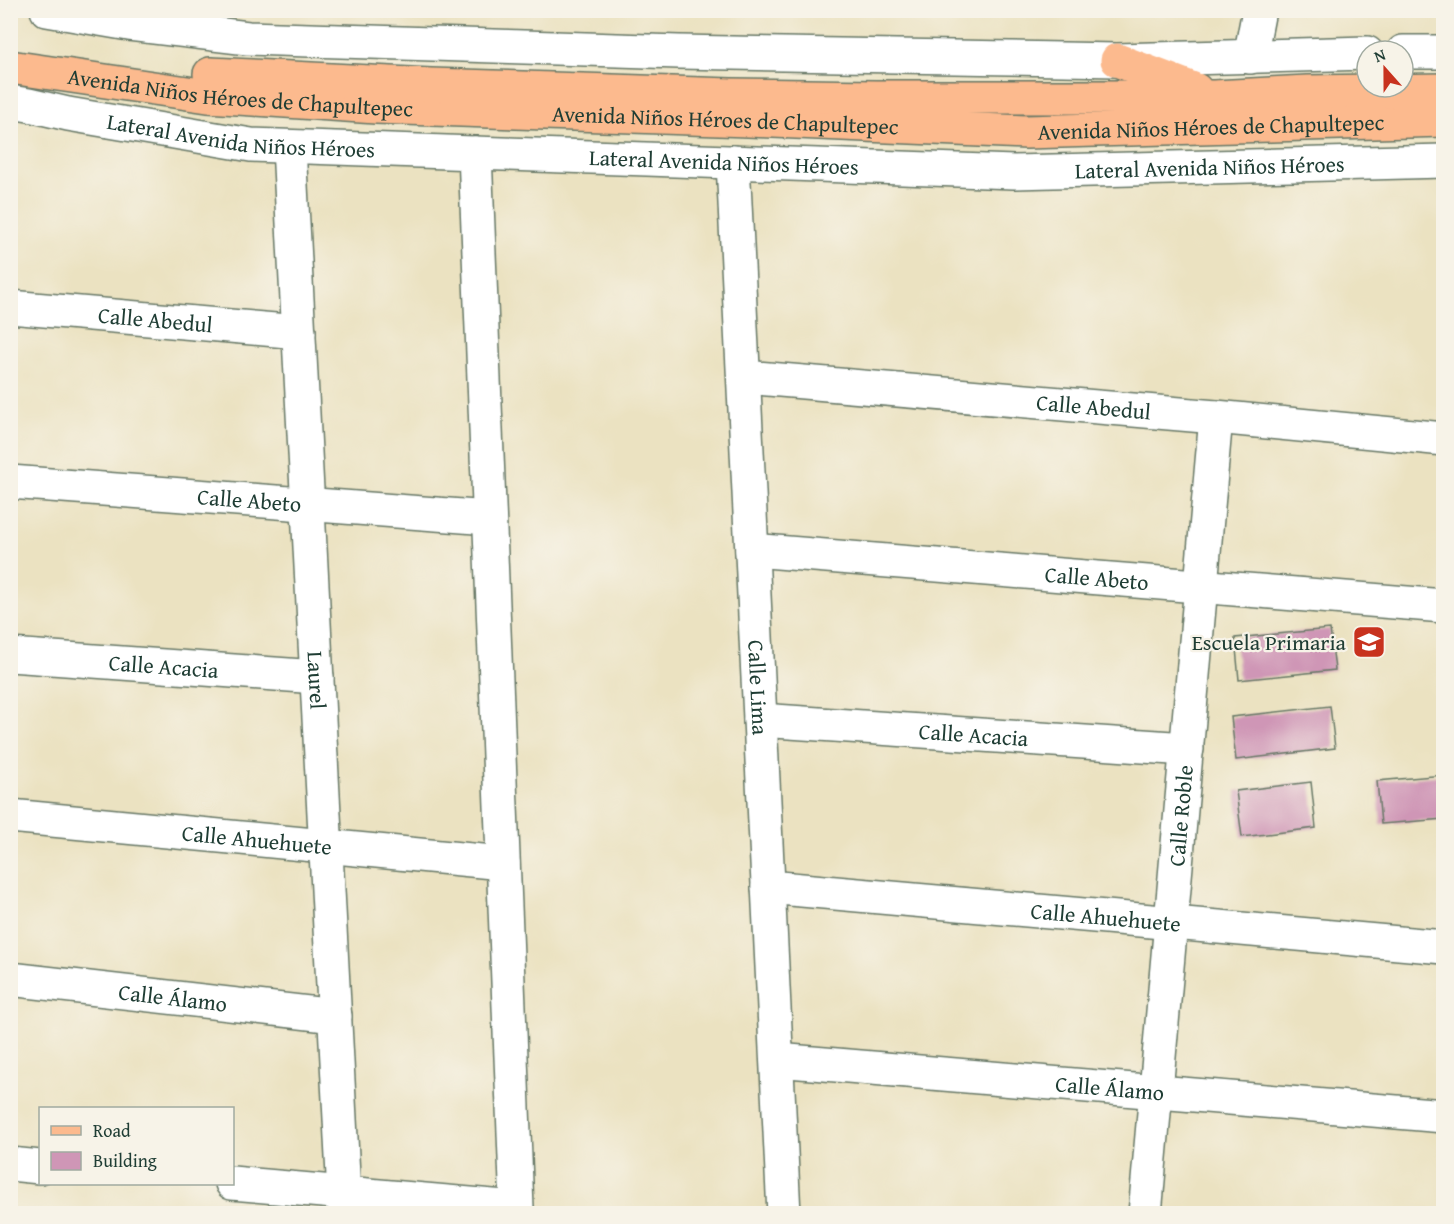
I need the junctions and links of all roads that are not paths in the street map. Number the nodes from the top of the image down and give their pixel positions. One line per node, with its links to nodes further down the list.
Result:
1 (47, 10): 8 (street)
2 (1259, 10): 7 (street)
3 (10, 46): 11 (main road, Avenida Niños Héroes de Chapultepec)
4 (1415, 52): 5 (street)
5 (1443, 52)
6 (1355, 53): 7 (street)
7 (1250, 57): 8 (street)
8 (1116, 60): 11 (main road)
9 (10, 67): 13 (main road, Avenida Niños Héroes de Chapultepec)
10 (1443, 90): 11 (main road, Avenida Niños Héroes de Chapultepec)
11 (1214, 97)
12 (10, 102): 14 (street, Lateral Avenida Niños Héroes)
13 (1443, 120)
14 (290, 147): 15 (street, Lateral Avenida Niños Héroes); 19 (street, Laurel)
15 (475, 153): 17 (street, Lateral Avenida Niños Héroes); 25 (street)
16 (1443, 161): 17 (street, Lateral Avenida Niños Héroes)
17 (733, 162): 20 (street, Calle Lima)
18 (10, 307): 19 (street, Calle Abedul)
19 (299, 332): 24 (street, Laurel)
20 (744, 377): 21 (street, Calle Abedul); 26 (street, Calle Lima)
21 (1216, 417): 22 (street, Calle Abedul); 27 (street, Calle Roble)
22 (1443, 439)
23 (10, 482): 24 (street, Calle Abeto)
24 (308, 504): 25 (street, Calle Abeto); 30 (street, Laurel)
25 (489, 518): 35 (street)
26 (752, 550): 27 (street, Calle Abeto); 31 (street, Calle Lima)
27 (1201, 586): 28 (street, Calle Abeto); 32 (street, Calle Roble)
28 (1443, 606)
29 (10, 655): 30 (street, Calle Acacia)
30 (317, 677): 34 (street, Laurel)
31 (760, 720): 32 (street, Calle Acacia); 36 (street, Calle Lima)
32 (1187, 749): 37 (street, Calle Roble)
33 (10, 816): 34 (street, Calle Ahuehuete)
34 (326, 846): 35 (street, Calle Ahuehuete); 40 (street, Laurel)
35 (503, 863): 47 (street)
36 (768, 887): 37 (street, Calle Ahuehuete); 41 (street, Calle Lima)
37 (1171, 922): 38 (street, Calle Ahuehuete); 42 (street, Calle Roble)
38 (1443, 947)
39 (10, 979): 40 (street, Calle Álamo)
40 (335, 1016): 47 (street, Laurel)
41 (777, 1059): 42 (street, Calle Álamo); 48 (street, Calle Lima)
42 (1156, 1092): 43 (street, Calle Álamo); 49 (street, Calle Roble)
43 (1443, 1116)
44 (10, 1164): 45 (street)
45 (39, 1167)
46 (234, 1183): 47 (street)
47 (345, 1203)
48 (784, 1214)
49 (1145, 1214)

